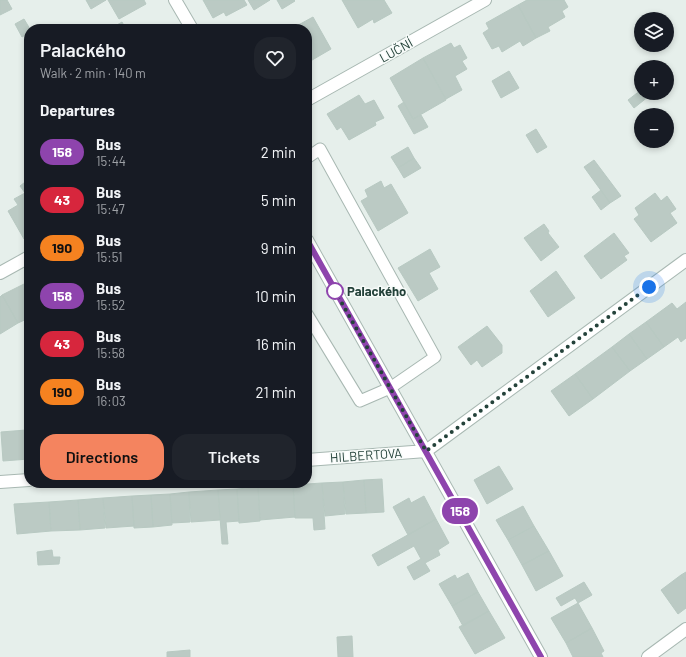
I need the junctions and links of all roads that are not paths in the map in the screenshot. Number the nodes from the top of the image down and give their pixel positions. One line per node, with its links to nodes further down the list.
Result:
1 (175, 0): 3 (street)
2 (485, 0): 4 (street, LUČNÍ)
3 (189, 24)
4 (312, 97)
5 (312, 155): 11 (lane)
6 (312, 249): 11 (street)
7 (24, 260): 9 (street)
8 (686, 260): 12 (street)
9 (0, 273)
10 (312, 322): 11 (lane)
11 (390, 388): 12 (street)
12 (426, 451): 13 (street, HILBERTOVA); 17 (street)
13 (312, 460)
14 (24, 480): 15 (street)
15 (0, 482)
16 (686, 629): 18 (street)
17 (541, 657)
18 (648, 657)

